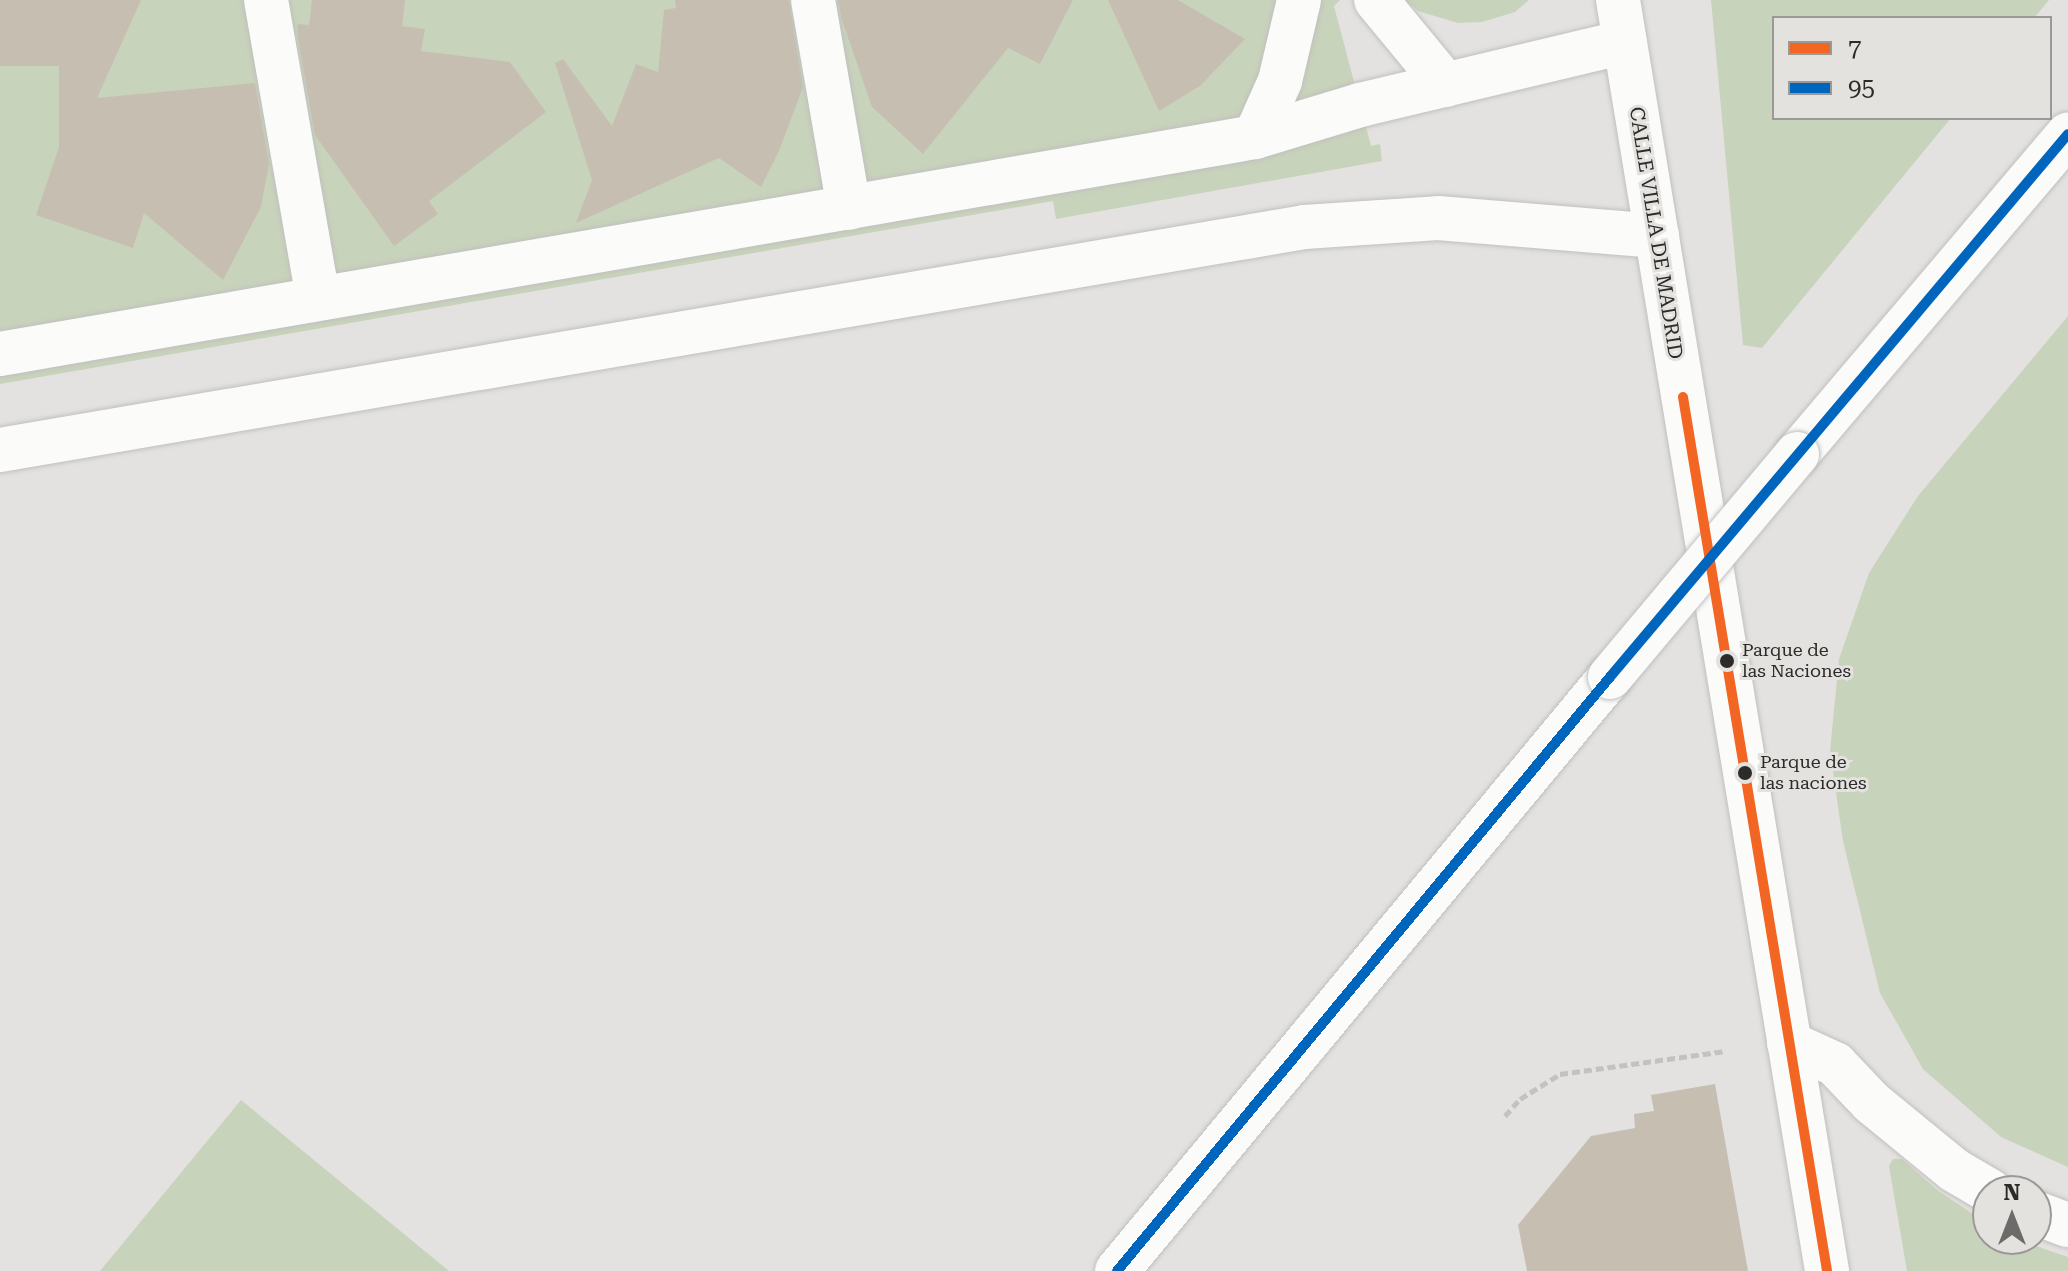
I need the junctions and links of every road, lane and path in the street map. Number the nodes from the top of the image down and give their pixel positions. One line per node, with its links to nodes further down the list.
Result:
1 (266, 0): 12 (main road)
2 (813, 0): 10 (main road)
3 (1299, 0): 9 (main road)
4 (1376, 0): 7 (main road)
5 (1618, 0): 6 (main road, CALLE VILLA DE MADRID)
6 (1625, 42): 7 (main road); 11 (main road, CALLE VILLA DE MADRID)
7 (1446, 85): 9 (main road)
8 (2068, 134): 19 (main road, bridge)
9 (1255, 137): 10 (main road)
10 (849, 208): 12 (main road)
11 (1657, 236): 14 (main road); 15 (main road, CALLE VILLA DE MADRID)
12 (318, 299): 13 (main road)
13 (0, 354)
14 (0, 450)
15 (1789, 1043): 18 (main road); 20 (main road, CALLE VILLA DE MADRID)
16 (1725, 1051): 17 (path)
17 (1505, 1116)
18 (1972, 1180)
19 (1117, 1271)
20 (1827, 1271)

